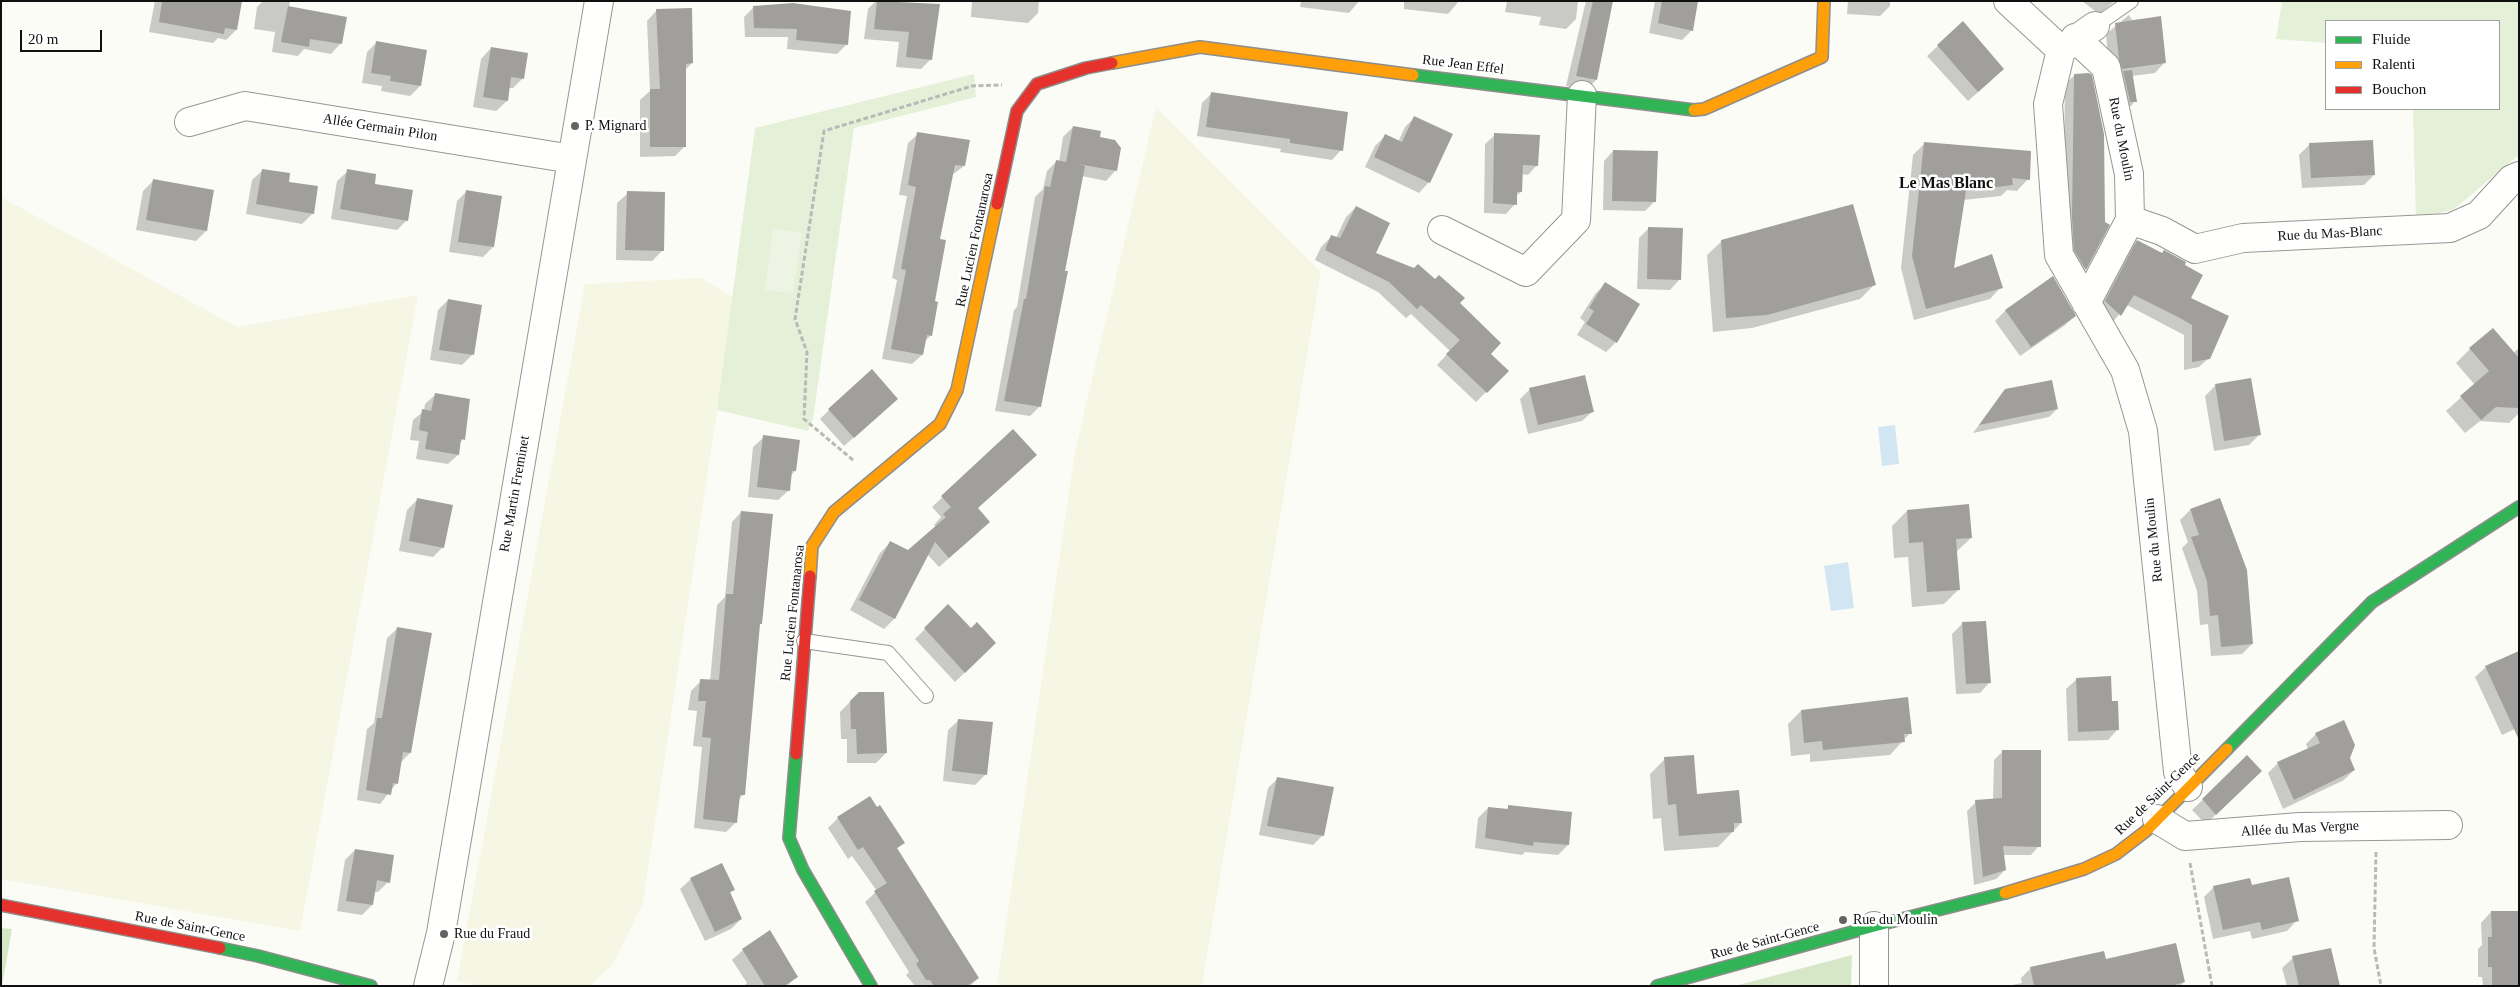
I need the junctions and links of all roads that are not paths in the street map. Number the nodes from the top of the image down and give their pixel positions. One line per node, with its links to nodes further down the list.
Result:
1 (599, 1): 9 (street, Rue Martin Freminet)
2 (1824, 1): 7 (street, Rue Jean Effel)
3 (2008, 1): 5 (street, Rue du Moulin)
4 (2131, 1): 5 (lane)
5 (2077, 38): 11 (street, Rue du Moulin); 13 (street, Rue du Moulin)
6 (1037, 84): 7 (street, Rue Jean Effel); 15 (street, Rue Lucien Fontanarosa)
7 (1582, 95): 12 (street)
8 (189, 122): 9 (street, Allée Germain Pilon)
9 (572, 159): 23 (street, Rue Martin Freminet)
10 (2519, 176): 11 (street, Rue du Mas-Blanc)
11 (2130, 220): 13 (street, Rue du Moulin)
12 (1442, 230)
13 (2086, 303): 17 (street, Rue du Moulin)
14 (2519, 507): 17 (street, Rue de Saint-Gence)
15 (804, 641): 16 (lane); 24 (street, Rue Lucien Fontanarosa)
16 (926, 696)
17 (2188, 786): 18 (street, Rue de Saint-Gence)
18 (2156, 819): 19 (street, Allée du Mas Vergne); 21 (street, Rue de Saint-Gence)
19 (2448, 825)
20 (1, 905): 22 (street, Rue de Saint-Gence)
21 (1874, 926): 25 (street, Rue de Saint-Gence); 26 (street)
22 (372, 986)
23 (428, 986)
24 (871, 986)
25 (1656, 986)
26 (1874, 986)

